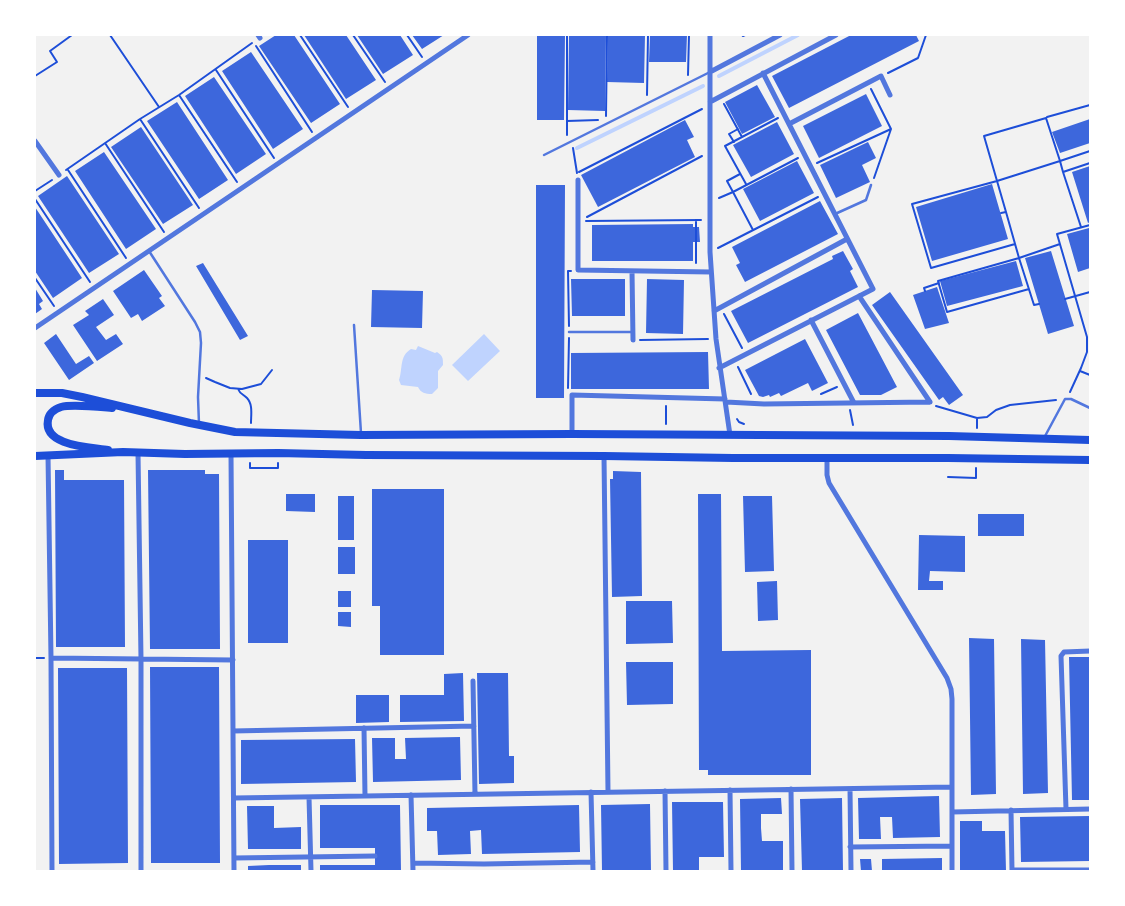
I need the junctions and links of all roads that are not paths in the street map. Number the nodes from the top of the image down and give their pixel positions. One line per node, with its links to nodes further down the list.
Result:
1 (468, 35): 17 (street)
2 (710, 35): 5 (street)
3 (780, 35): 5 (street)
4 (836, 35): 6 (street)
5 (710, 72): 8 (street); 11 (lane)
6 (763, 73): 8 (street); 9 (street)
7 (890, 95): 9 (street)
8 (710, 103): 19 (street)
9 (789, 124): 15 (street)
10 (35, 141): 12 (street)
11 (544, 154)
12 (59, 175)
13 (578, 180): 18 (street)
14 (871, 185): 15 (lane)
15 (835, 214): 16 (street)
16 (847, 239): 20 (street); 21 (street)
17 (149, 251): 24 (street); 34 (lane)
18 (632, 271): 19 (street); 26 (street)
19 (711, 272): 21 (street)
20 (859, 296): 22 (street); 31 (street)
21 (714, 311): 28 (street)
22 (812, 320): 28 (street); 31 (street)
23 (354, 325): 36 (lane)
24 (35, 328)
25 (569, 332): 26 (lane)
26 (633, 332): 27 (street)
27 (633, 340)
28 (719, 368): 30 (street)
29 (35, 393): 32 (main road)
30 (726, 400): 31 (street); 35 (street); 37 (street)
31 (851, 403)
32 (127, 408): 34 (main road); 40 (main road)
33 (1090, 408): 38 (lane)
34 (199, 424): 36 (main road)
35 (572, 434): 36 (main road); 37 (main road)
36 (362, 435)
37 (730, 435): 38 (main road)
38 (1043, 439): 39 (main road)
39 (1090, 440)
40 (123, 452): 41 (main road); 43 (main road)
41 (138, 453): 42 (main road); 50 (street)
42 (231, 454): 45 (main road); 51 (street)
43 (48, 455): 44 (main road); 49 (street)
44 (35, 456)
45 (604, 456): 46 (main road); 62 (street)
46 (827, 458): 47 (main road); 56 (street)
47 (1090, 460)
48 (1090, 651): 69 (street)
49 (51, 658): 50 (street); 82 (street)
50 (141, 659): 51 (street); 83 (street)
51 (233, 660): 55 (street)
52 (473, 681): 53 (street)
53 (474, 726): 54 (street); 63 (street)
54 (364, 728): 55 (street); 66 (street)
55 (233, 732): 67 (street)
56 (952, 787): 57 (street); 71 (street)
57 (850, 788): 58 (street); 73 (street)
58 (791, 789): 59 (street); 91 (street)
59 (730, 790): 60 (street); 90 (street)
60 (665, 791): 62 (street); 89 (street)
61 (591, 792): 62 (street); 63 (street); 77 (street)
62 (608, 792)
63 (475, 794): 64 (street)
64 (411, 795): 66 (street); 78 (street)
65 (309, 796): 66 (street); 67 (street); 74 (street)
66 (365, 796)
67 (234, 798): 76 (street)
68 (1090, 808): 69 (street)
69 (1066, 809): 70 (street)
70 (1011, 810): 71 (street); 80 (street)
71 (952, 812): 72 (street)
72 (952, 846): 73 (street); 93 (street)
73 (850, 847): 92 (street)
74 (310, 856): 75 (street); 76 (street); 85 (street)
75 (375, 856)
76 (234, 858): 84 (street)
77 (593, 862): 79 (street); 88 (street)
78 (413, 863): 79 (street); 86 (street)
79 (484, 864): 87 (street)
80 (1012, 870): 81 (street)
81 (1090, 870)
82 (52, 871)
83 (141, 871)
84 (234, 871)
85 (310, 871)
86 (413, 871)
87 (484, 871)
88 (593, 871)
89 (666, 871)
90 (731, 871)
91 (792, 871)
92 (851, 871)
93 (952, 871)

